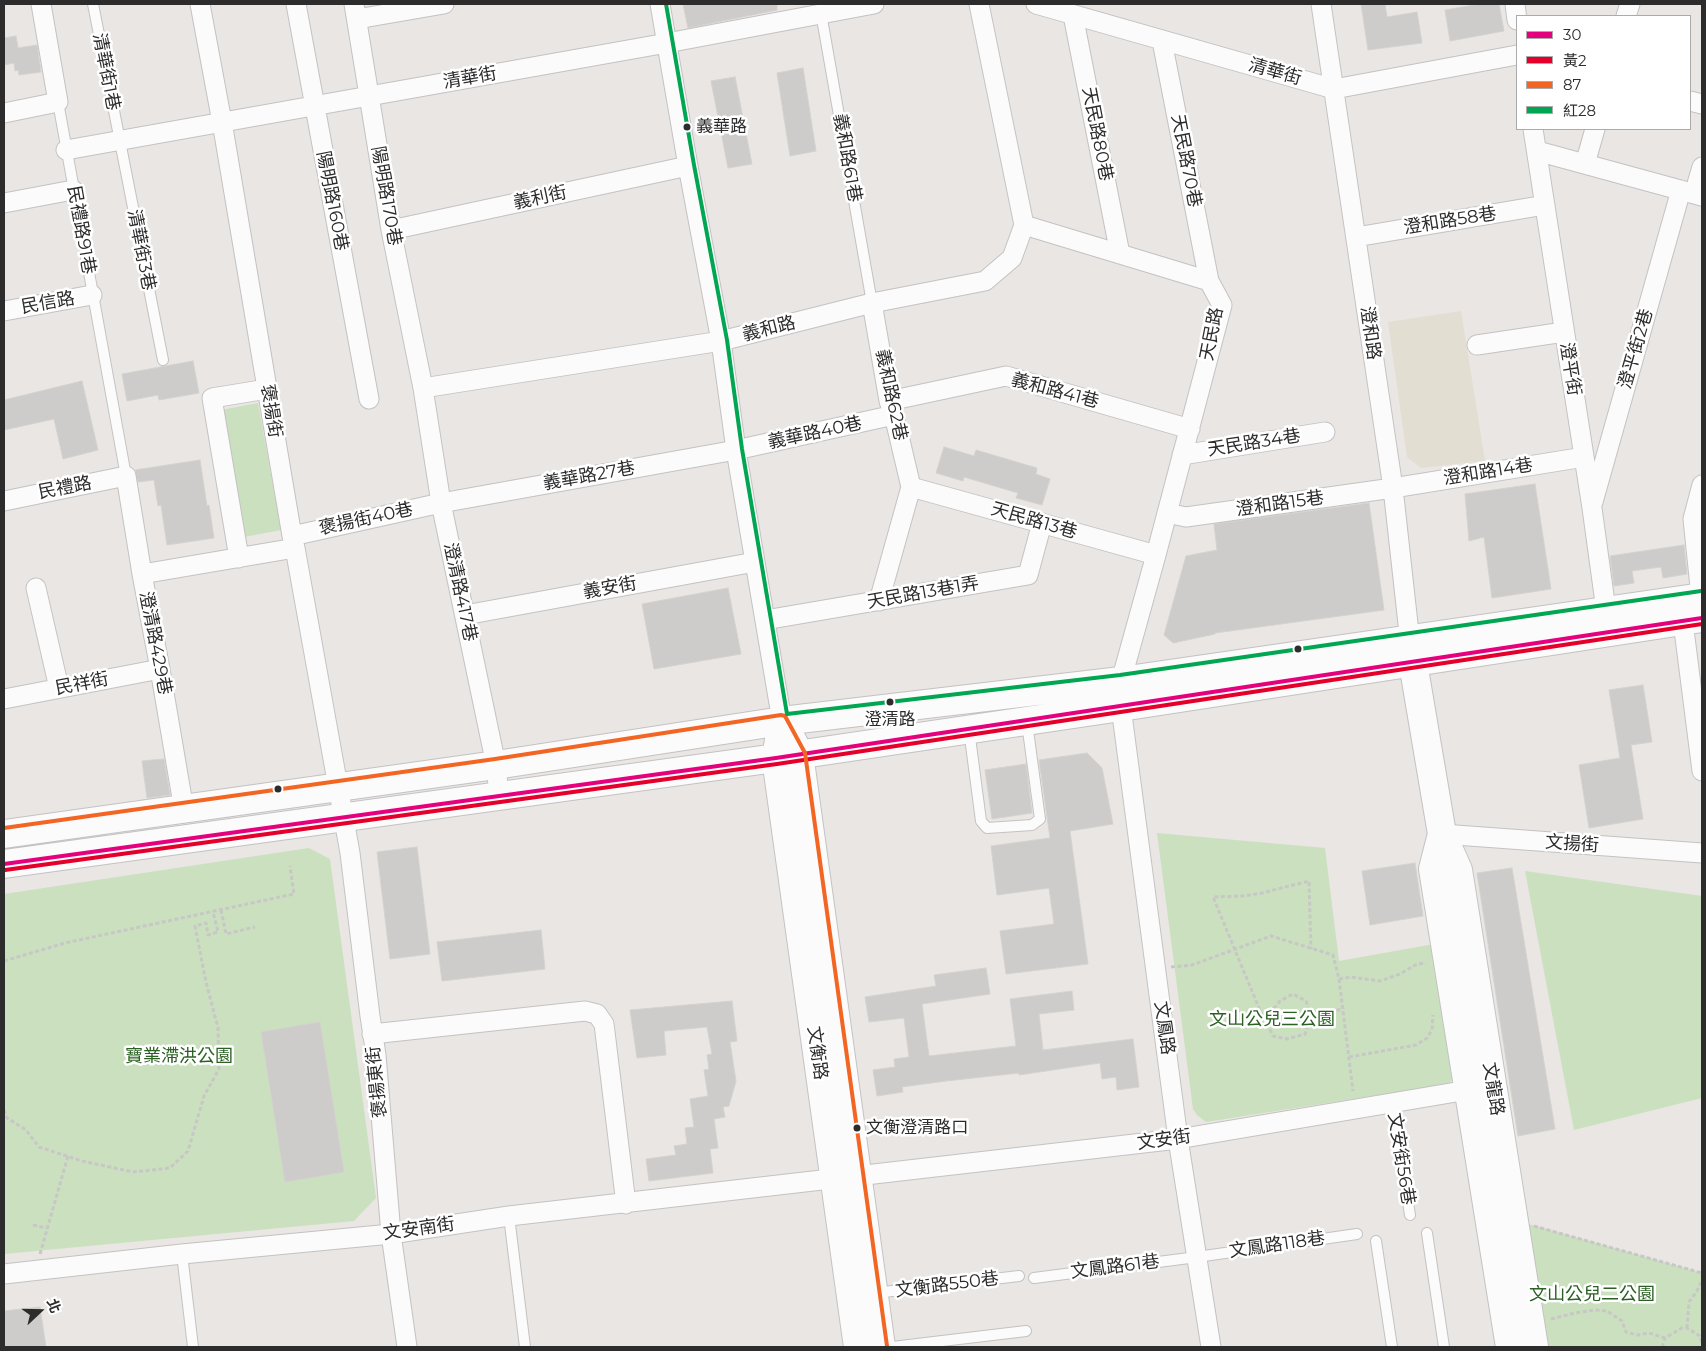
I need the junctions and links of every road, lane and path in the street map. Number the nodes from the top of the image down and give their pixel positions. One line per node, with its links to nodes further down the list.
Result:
1 (40, 4): 19 (street)
2 (93, 4): 25 (lane, 清華街1巷)
3 (200, 4): 22 (street, 褒揚街)
4 (296, 4): 20 (street, 陽明路160巷)
5 (442, 4): 12 (street)
6 (660, 4): 15 (street)
7 (874, 4): 11 (street, 清華街)
8 (978, 4): 35 (street)
9 (1036, 4): 13 (street, 清華街)
10 (1321, 4): 17 (street, 澄和路)
11 (820, 8): 15 (street, 清華街); 41 (lane, 義和路61巷)
12 (355, 11): 18 (street, 陽明路170巷)
13 (1073, 15): 14 (street, 清華街); 38 (street, 天民路80巷)
14 (1162, 41): 17 (street, 清華街); 39 (street, 天民路70巷)
15 (667, 43): 18 (street, 清華街); 29 (street)
16 (1516, 55): 17 (street, 清華街)
17 (1334, 89): 37 (street, 澄和路)
18 (369, 96): 20 (street, 清華街); 36 (street, 陽明路170巷)
19 (58, 102): 21 (street); 26 (lane, 民禮路91巷)
20 (314, 106): 22 (street, 清華街); 49 (street, 陽明路160巷)
21 (4, 112)
22 (222, 122): 25 (street, 清華街); 47 (street, 褒揚街)
23 (1533, 130): 27 (street, 澄平街)
24 (1595, 130): 28 (street)
25 (119, 140): 26 (street, 清華街); 46 (lane, 清華街3巷)
26 (66, 150): 31 (lane, 民禮路91巷)
27 (1537, 152): 28 (street); 34 (street, 澄平街)
28 (1585, 164): 32 (street)
29 (688, 166): 36 (street, 義利街); 44 (street)
30 (1702, 167): 32 (street, 澄平街2巷)
31 (73, 190): 33 (street); 40 (lane, 民禮路91巷)
32 (1692, 193): 62 (street, 澄平街2巷)
33 (4, 203)
34 (1545, 205): 37 (street, 澄和路58巷); 43 (street, 澄平街)
35 (1024, 225): 38 (street, 天民路); 41 (street, 義和路)
36 (391, 230): 48 (street, 陽明路170巷)
37 (1356, 237): 59 (street, 澄和路)
38 (1120, 254): 39 (street, 天民路)
39 (1209, 281): 51 (street, 天民路)
40 (92, 295): 42 (street, 民信路); 56 (lane, 民禮路91巷)
41 (872, 303): 44 (street, 義和路); 50 (street, 義和路62巷)
42 (4, 311)
43 (1564, 332): 45 (street); 55 (street, 澄平街)
44 (722, 341): 48 (street, 義和路); 53 (street)
45 (1477, 345)
46 (162, 360)
47 (267, 388): 65 (street, 褒揚街); 67 (street)
48 (423, 388): 61 (street, 澄清路417巷)
49 (369, 399)
50 (892, 408): 51 (street, 義和路41巷); 53 (street, 義華路40巷); 58 (street, 義和路62巷)
51 (1190, 429): 54 (street, 天民路)
52 (1325, 432): 54 (street, 天民路34巷)
53 (736, 450): 61 (street, 義華路27巷); 68 (street)
54 (1182, 455): 63 (street, 天民路)
55 (1584, 456): 59 (street, 澄和路14巷); 62 (street, 澄平街)
56 (126, 476): 60 (street, 民禮路); 69 (street, 澄清路429巷)
57 (1702, 485): 72 (street)
58 (911, 487): 64 (street, 天民路13巷); 71 (street)
59 (1393, 488): 63 (street, 澄和路15巷); 76 (street, 澄和路)
60 (4, 500)
61 (441, 503): 65 (street, 褒揚街40巷); 74 (street, 澄清路417巷)
62 (1592, 508): 73 (street, 澄平街)
63 (1167, 513): 66 (street, 天民路)
64 (1042, 523): 66 (street, 天民路13巷); 71 (street, 天民路13巷1弄)
65 (293, 542): 67 (street, 褒揚街40巷); 87 (street, 褒揚街)
66 (1156, 555): 79 (street, 天民路)
67 (239, 558): 69 (street, 褒揚街40巷)
68 (755, 562): 74 (street, 義安街); 75 (street)
69 (142, 574): 77 (street, 澄清路429巷)
70 (36, 588): 78 (street)
71 (879, 601): 75 (street, 天民路13巷1弄)
72 (1697, 608): 73 (main road); 76 (main road); 86 (street)
73 (1606, 610): 76 (main road)
74 (465, 615): 85 (street, 澄清路417巷)
75 (766, 620): 81 (street)
76 (1411, 650): 79 (main road); 92 (main road, 文龍路)
77 (160, 669): 78 (street, 民祥街); 89 (street, 澄清路429巷)
78 (59, 688): 80 (street, 民祥街)
79 (1121, 694): 81 (main road); 82 (main road); 115 (street, 文鳳路)
80 (4, 699)
81 (782, 721): 84 (main road); 85 (main road)
82 (1026, 721): 83 (main road); 83 (lane)
83 (969, 729): 84 (main road)
84 (788, 756): 88 (main road); 117 (main road, 文衡路)
85 (496, 765): 87 (main road); 88 (street, 澄清路417巷)
86 (1702, 771)
87 (338, 787): 89 (main road); 90 (street, 褒揚街)
88 (500, 795): 90 (main road)
89 (184, 810): 91 (main road)
90 (344, 818): 94 (main road); 109 (street, 褒揚東街)
91 (4, 834)
92 (1442, 834): 93 (street, 文揚街); 102 (main road, 文龍路); 111 (main road, 文龍路)
93 (1702, 853)
94 (4, 864)
95 (290, 866): 96 (path)
96 (221, 910): 97 (path); 98 (path)
97 (213, 912): 101 (path); 116 (path)
98 (256, 927)
99 (1311, 949): 100 (path); 100 (path); 104 (path)
100 (1234, 950): 103 (path); 108 (path)
101 (4, 961)
102 (1433, 965): 104 (path); 111 (main road, 文龍路)
103 (1171, 967)
104 (1339, 979): 105 (path)
105 (1343, 1008): 107 (path); 110 (path)
106 (1432, 1011): 110 (path)
107 (1311, 1015): 108 (path); 108 (path)
108 (1269, 1027)
109 (372, 1034): 118 (street); 125 (street, 褒揚東街)
110 (1349, 1057): 112 (path)
111 (1481, 1087): 113 (street, 文安街); 121 (main road, 文龍路); 151 (main road, 文龍路)
112 (1353, 1091)
113 (1392, 1103): 115 (street, 文安街); 119 (lane, 文安街56巷)
114 (4, 1110): 116 (path)
115 (1178, 1139): 117 (street, 文安街); 130 (street, 文鳳路)
116 (68, 1156): 123 (path)
117 (846, 1178): 118 (street, 文安南街); 136 (main road, 文衡路); 145 (main road, 文衡路)
118 (626, 1204): 120 (street, 文安南街)
119 (1410, 1215)
120 (510, 1216): 125 (street, 文安南街); 144 (lane)
121 (1514, 1224): 131 (path); 152 (main road, 文龍路)
122 (33, 1225): 123 (path)
123 (47, 1228): 129 (path)
124 (1427, 1233): 150 (lane)
125 (391, 1234): 128 (street, 文安南街); 143 (street, 褒揚東街)
126 (1357, 1234): 130 (lane, 文鳳路118巷)
127 (1376, 1241): 149 (lane)
128 (182, 1254): 132 (street, 文安南街); 142 (lane)
129 (40, 1257)
130 (1197, 1257): 134 (lane, 文鳳路61巷); 148 (street, 文鳳路)
131 (1702, 1273)
132 (4, 1274)
133 (1019, 1276): 136 (lane, 文衡路550巷)
134 (1034, 1278)
135 (1702, 1280): 138 (path)
136 (874, 1293): 146 (main road, 文衡路)
137 (1550, 1320): 140 (path)
138 (1688, 1328): 140 (path); 141 (path)
139 (1026, 1331): 147 (lane)
140 (1665, 1338): 153 (path)
141 (1702, 1343)
142 (193, 1347)
143 (407, 1347)
144 (525, 1347)
145 (858, 1347)
146 (881, 1347)
147 (892, 1347)
148 (1211, 1347)
149 (1392, 1347)
150 (1444, 1347)
151 (1510, 1347)
152 (1534, 1347)
153 (1662, 1347)

